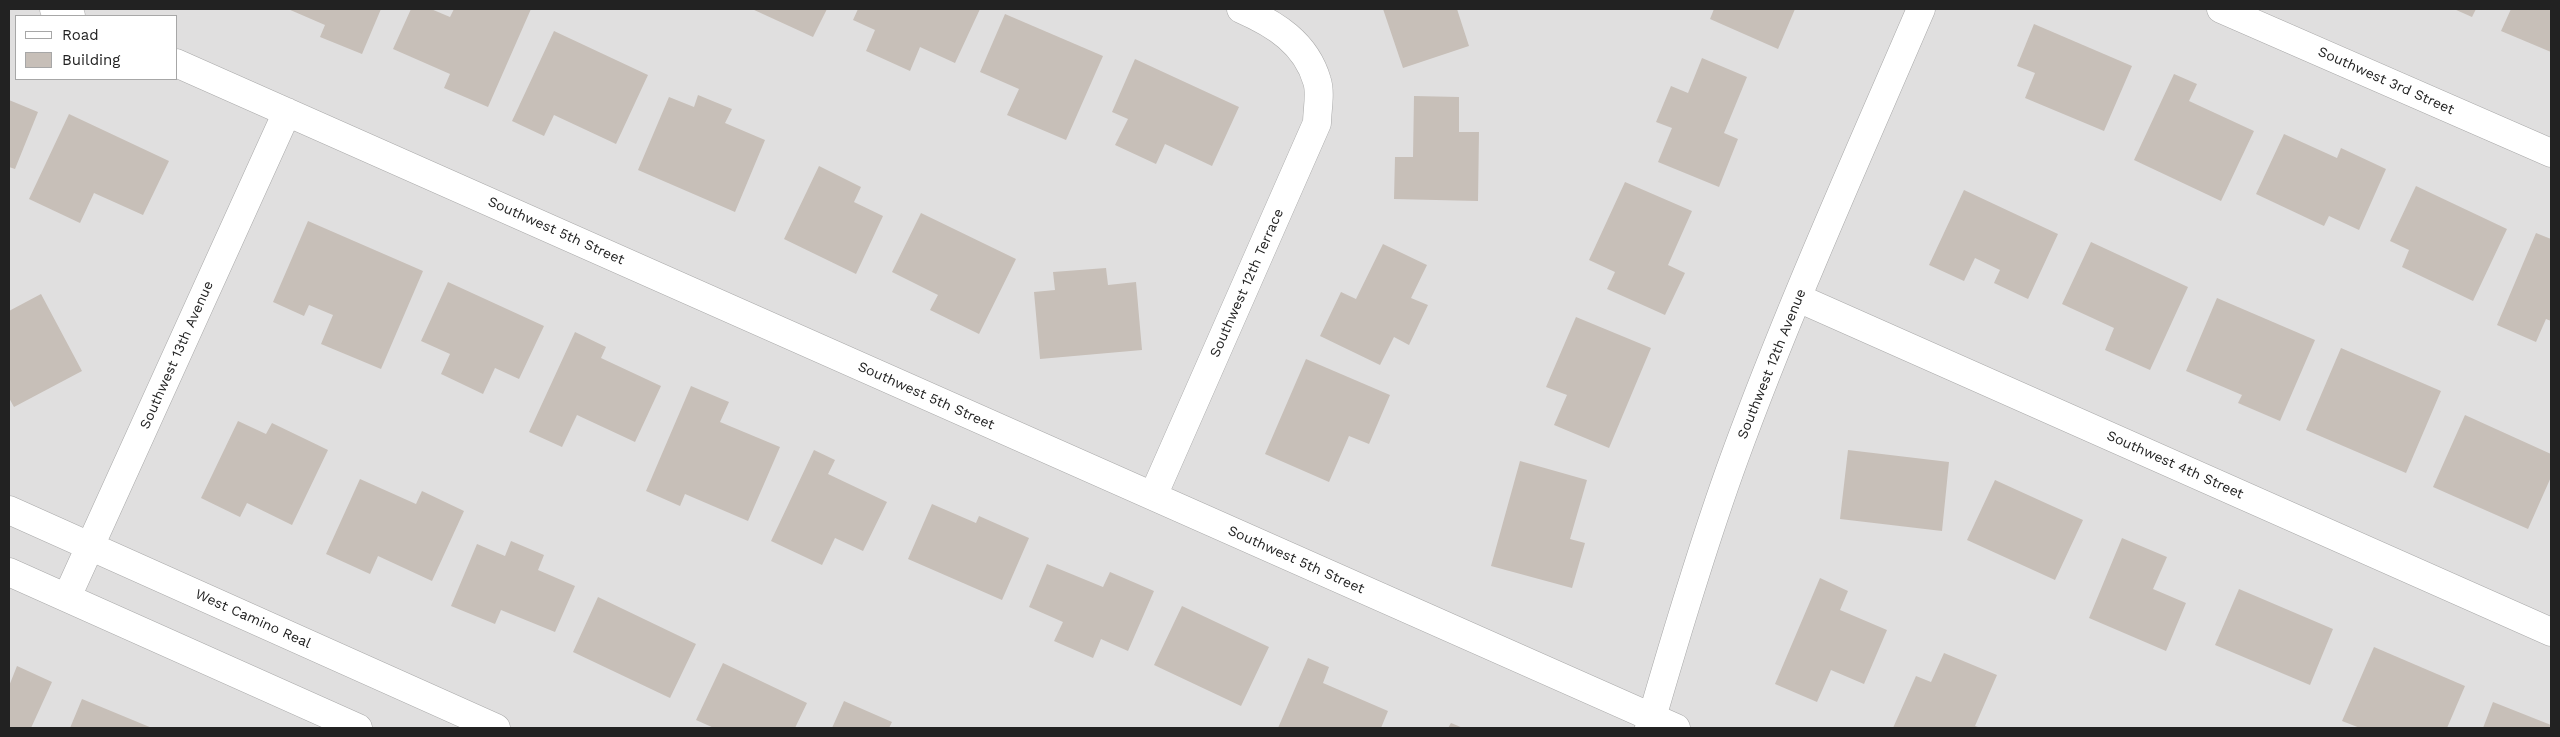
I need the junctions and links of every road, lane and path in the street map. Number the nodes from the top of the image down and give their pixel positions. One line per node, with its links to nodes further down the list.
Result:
1 (54, 9): 5 (street)
2 (1241, 9): 10 (street, Southwest 12th Terrace)
3 (1921, 9): 9 (street, Southwest 12th Avenue)
4 (2221, 9): 8 (street, Southwest 3rd Street)
5 (69, 15)
6 (178, 64): 7 (street, Southwest 5th Street)
7 (288, 112): 10 (street, Southwest 5th Street); 12 (street, Southwest 13th Avenue)
8 (2551, 153)
9 (1798, 298): 15 (street, Southwest 4th Street); 16 (street, Southwest 12th Avenue)
10 (1153, 496): 16 (street, Southwest 5th Street)
11 (9, 510): 12 (street, West Camino Real)
12 (90, 546): 14 (street, Southwest 13th Avenue); 18 (street, West Camino Real)
13 (9, 572): 14 (street)
14 (67, 597): 17 (street)
15 (2551, 632)
16 (1659, 725)
17 (358, 728)
18 (496, 728)

